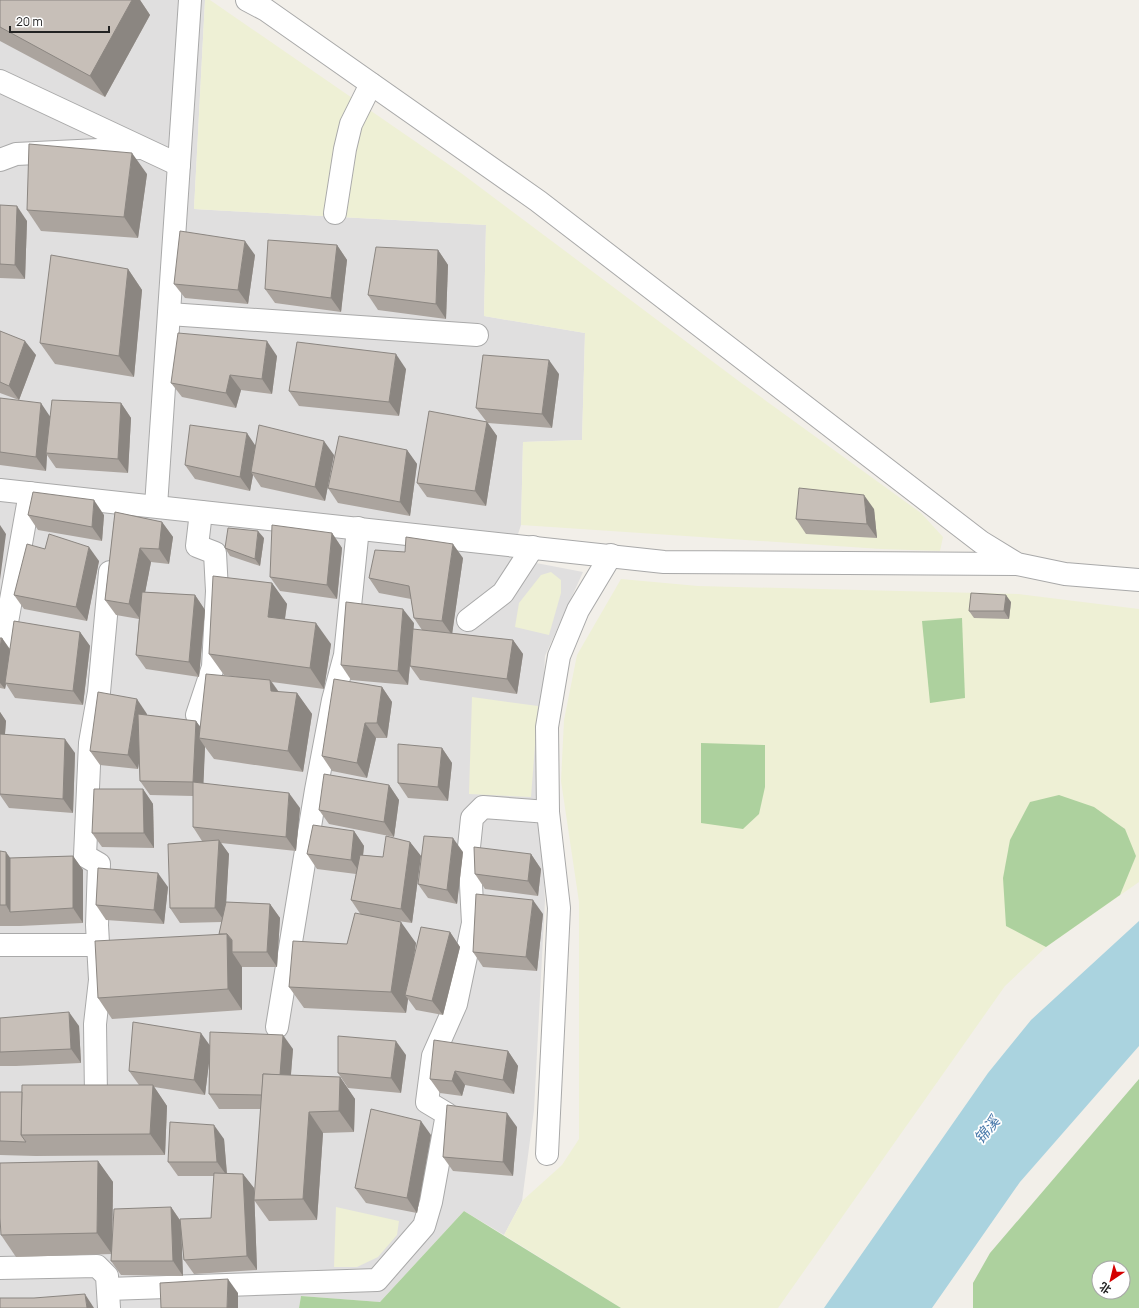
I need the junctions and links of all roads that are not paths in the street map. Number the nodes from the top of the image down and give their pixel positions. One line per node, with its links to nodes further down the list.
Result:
1 (190, 0): 7 (street)
2 (247, 0): 4 (street)
3 (0, 81): 5 (street)
4 (371, 84): 8 (street); 21 (street)
5 (144, 148): 6 (street); 7 (street)
6 (0, 160)
7 (179, 165): 9 (street)
8 (335, 213)
9 (169, 314): 10 (street); 14 (street)
10 (478, 335)
11 (0, 490): 12 (street)
12 (30, 493): 13 (street); 24 (street)
13 (119, 503): 14 (street); 16 (street)
14 (156, 506): 15 (street)
15 (201, 512): 17 (street); 25 (street)
16 (116, 526)
17 (358, 528): 18 (street); 29 (street)
18 (533, 547): 20 (street); 23 (street)
19 (113, 549): 27 (street)
20 (611, 555): 21 (street); 26 (street)
21 (1017, 564): 22 (street)
22 (1139, 580)
23 (468, 620)
24 (4, 639)
25 (197, 715)
26 (548, 812): 31 (street); 33 (street)
27 (98, 944): 28 (street); 30 (street)
28 (0, 945)
29 (276, 1027)
30 (96, 1096)
31 (547, 1154)
32 (0, 1268): 33 (street)
33 (108, 1298)

